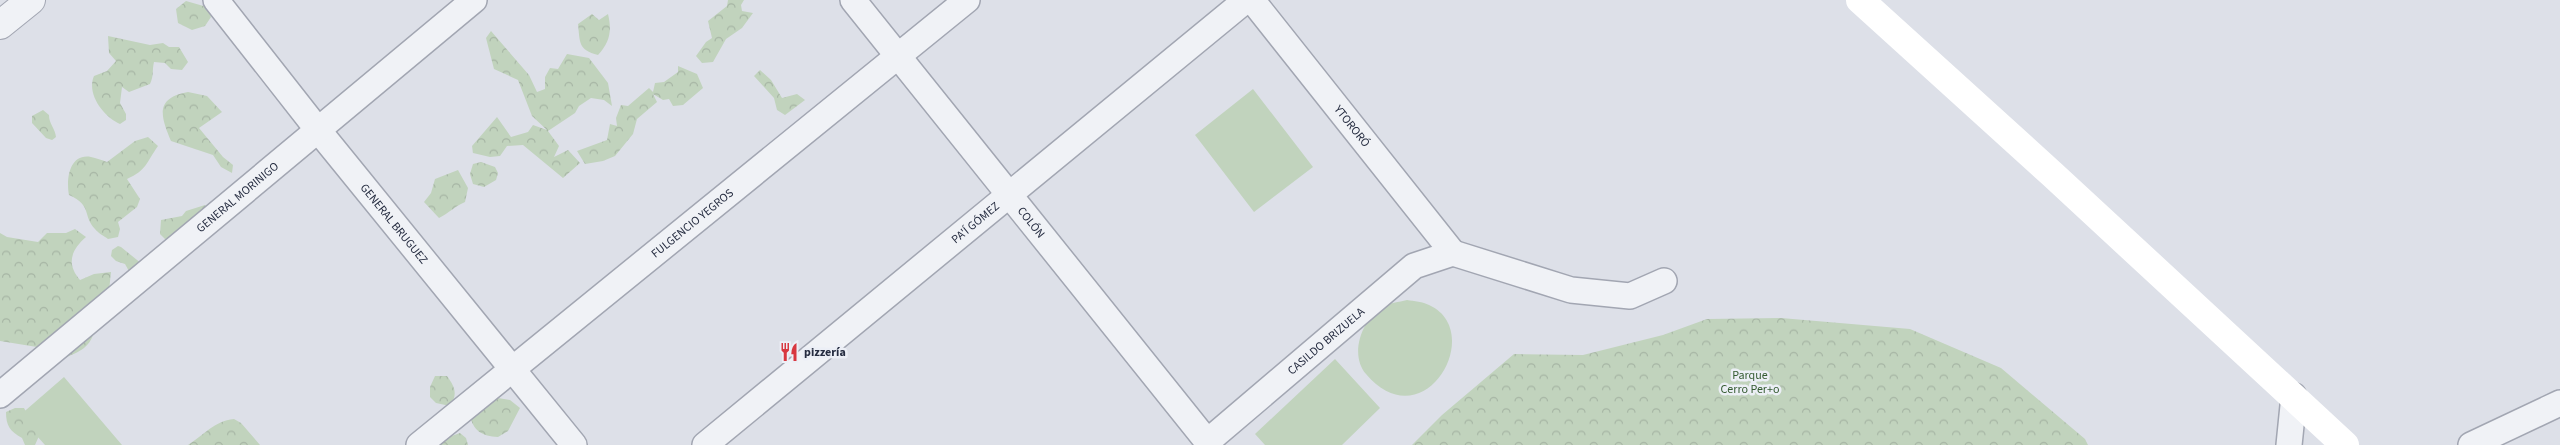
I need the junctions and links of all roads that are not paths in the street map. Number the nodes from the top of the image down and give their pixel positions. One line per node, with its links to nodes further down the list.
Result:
1 (31, 0): 9 (street)
2 (216, 0): 11 (street, GENERAL BRUGUEZ)
3 (474, 0): 11 (street, GENERAL MORINIGO)
4 (852, 0): 10 (street, COLÓN)
5 (967, 0): 10 (street, FULGENCIO YEGROS)
6 (1246, 0): 12 (street, PA'Í GÓMEZ)
7 (1252, 0): 13 (street, YTORORÓ)
8 (1860, 0): 17 (main road)
9 (0, 25)
10 (898, 56): 12 (street, COLÓN); 15 (street, FULGENCIO YEGROS)
11 (318, 130): 15 (street, GENERAL BRUGUEZ); 16 (street, GENERAL MORINIGO)
12 (1009, 195): 19 (street, COLÓN); 22 (street, PA'Í GÓMEZ)
13 (1453, 253): 14 (street); 19 (street, CASILDO BRIZUELA)
14 (1664, 280)
15 (512, 369): 20 (street, FULGENCIO YEGROS); 21 (street, GENERAL BRUGUEZ)
16 (0, 395)
17 (2294, 396): 23 (street); 24 (main road)
18 (2560, 402): 25 (street)
19 (1208, 443)
20 (419, 445)
21 (574, 445)
22 (705, 445)
23 (2288, 445)
24 (2345, 445)
25 (2471, 445)

